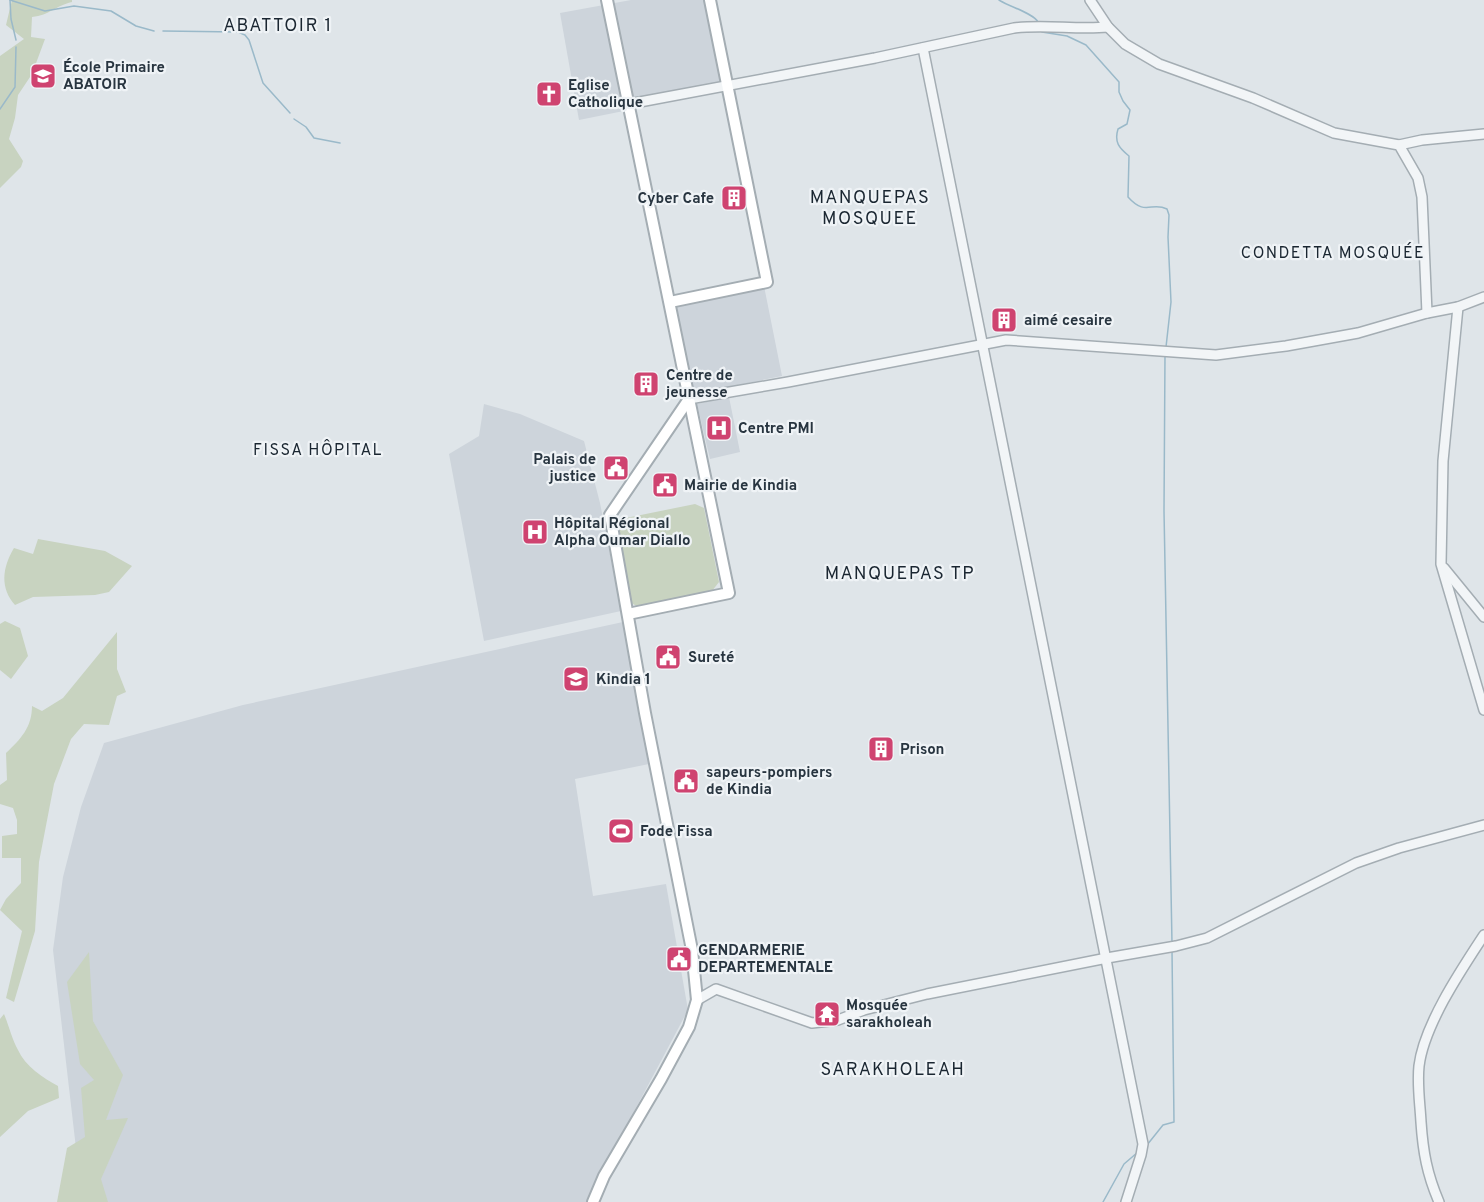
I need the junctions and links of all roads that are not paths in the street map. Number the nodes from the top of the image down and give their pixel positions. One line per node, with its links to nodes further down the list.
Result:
1 (607, 0): 7 (main road)
2 (710, 0): 6 (main road)
3 (1090, 0): 4 (street)
4 (1108, 27): 5 (street); 9 (street)
5 (923, 48): 6 (street); 14 (street)
6 (727, 85): 7 (street); 11 (main road)
7 (629, 104): 11 (main road)
8 (1484, 134): 9 (street)
9 (1399, 145): 13 (street)
10 (1484, 297): 12 (street)
11 (670, 302): 15 (main road)
12 (1458, 307): 13 (street); 16 (street)
13 (1427, 313): 14 (street)
14 (983, 343): 15 (street); 22 (street)
15 (689, 399): 17 (main road); 17 (main road)
16 (1441, 564): 18 (street); 19 (street)
17 (628, 614): 23 (main road)
18 (1484, 617)
19 (1484, 710)
20 (1484, 825): 22 (street)
21 (1484, 935): 26 (street)
22 (1107, 958): 23 (street); 25 (street)
23 (697, 1000): 24 (main road)
24 (593, 1202)
25 (1126, 1202)
26 (1439, 1202)

